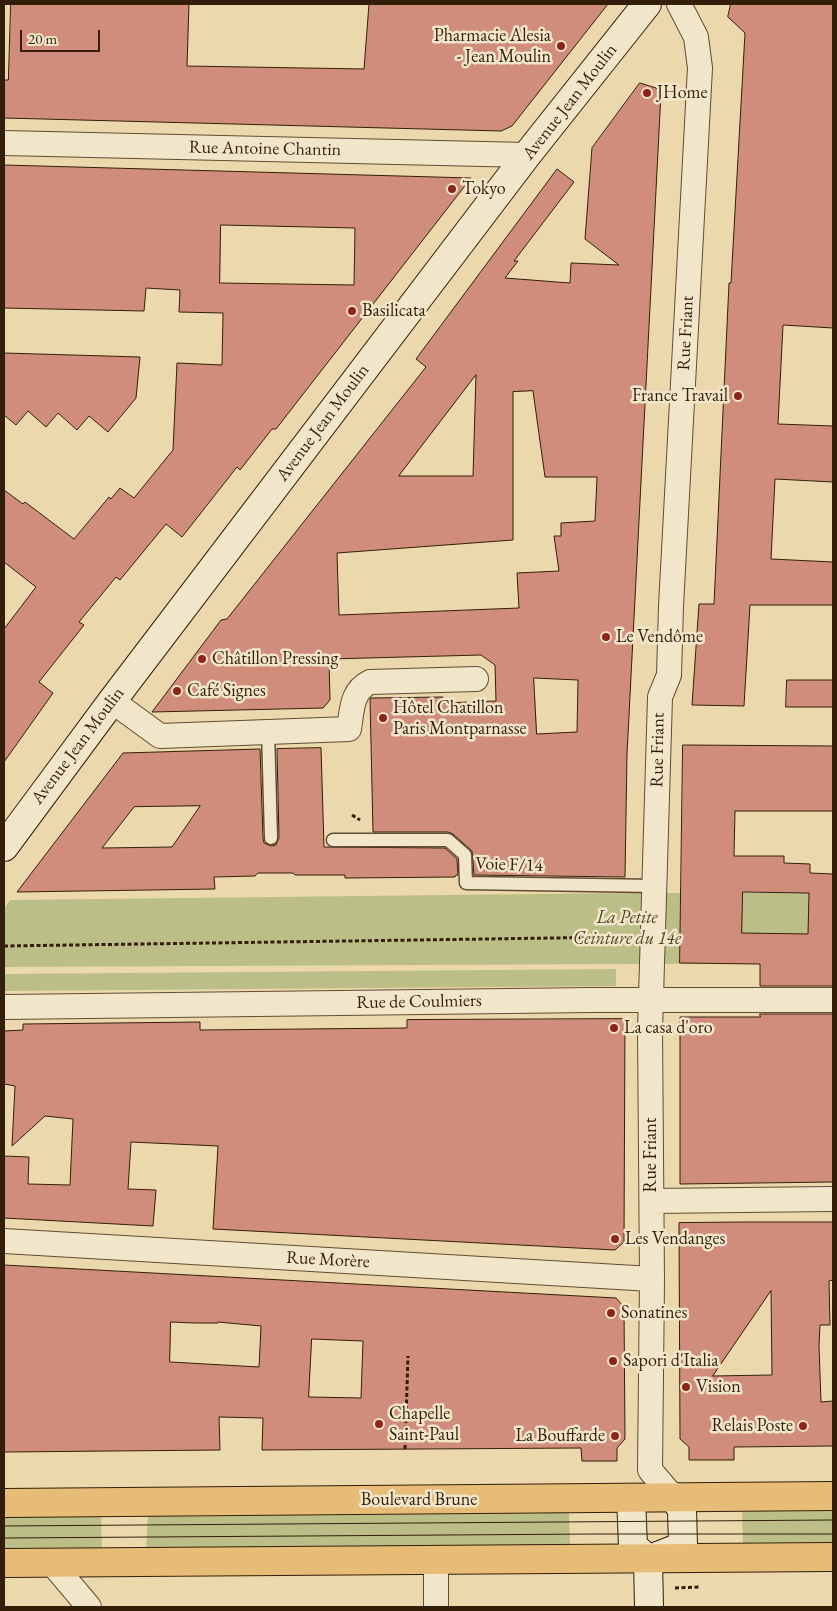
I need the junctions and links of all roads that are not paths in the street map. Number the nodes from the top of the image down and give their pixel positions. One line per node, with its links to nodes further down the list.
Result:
1 (647, 4): 4 (main road, Avenue Jean Moulin)
2 (679, 4): 11 (street, Rue Friant)
3 (4, 143): 4 (street, Rue Antoine Chantin)
4 (527, 155): 6 (main road, Avenue Jean Moulin)
5 (476, 679): 7 (street)
6 (112, 701): 7 (street); 10 (main road, Avenue Jean Moulin)
7 (268, 731): 8 (lane)
8 (271, 838)
9 (333, 840): 11 (lane, Voie F/14)
10 (4, 846)
11 (655, 886): 12 (street, Rue Friant)
12 (647, 1000): 13 (street, Rue de Coulmiers); 14 (street, Rue de Coulmiers); 16 (street, Rue Friant)
13 (833, 1000)
14 (4, 1007)
15 (833, 1199): 16 (street)
16 (652, 1201): 18 (street, Rue Friant)
17 (4, 1241): 18 (street, Rue Morère)
18 (652, 1279): 19 (street, Rue Friant)
19 (672, 1496): 20 (main road, Boulevard Brune); 21 (main road, Boulevard Brune); 25 (main road)
20 (833, 1496)
21 (631, 1498): 22 (main road, Boulevard Brune); 25 (main road)
22 (4, 1503)
23 (833, 1557): 25 (main road)
24 (436, 1559): 25 (main road); 26 (main road); 29 (street)
25 (648, 1559): 30 (main road)
26 (51, 1562): 27 (main road); 28 (street)
27 (4, 1563)
28 (89, 1607)
29 (436, 1607)
30 (649, 1607)

